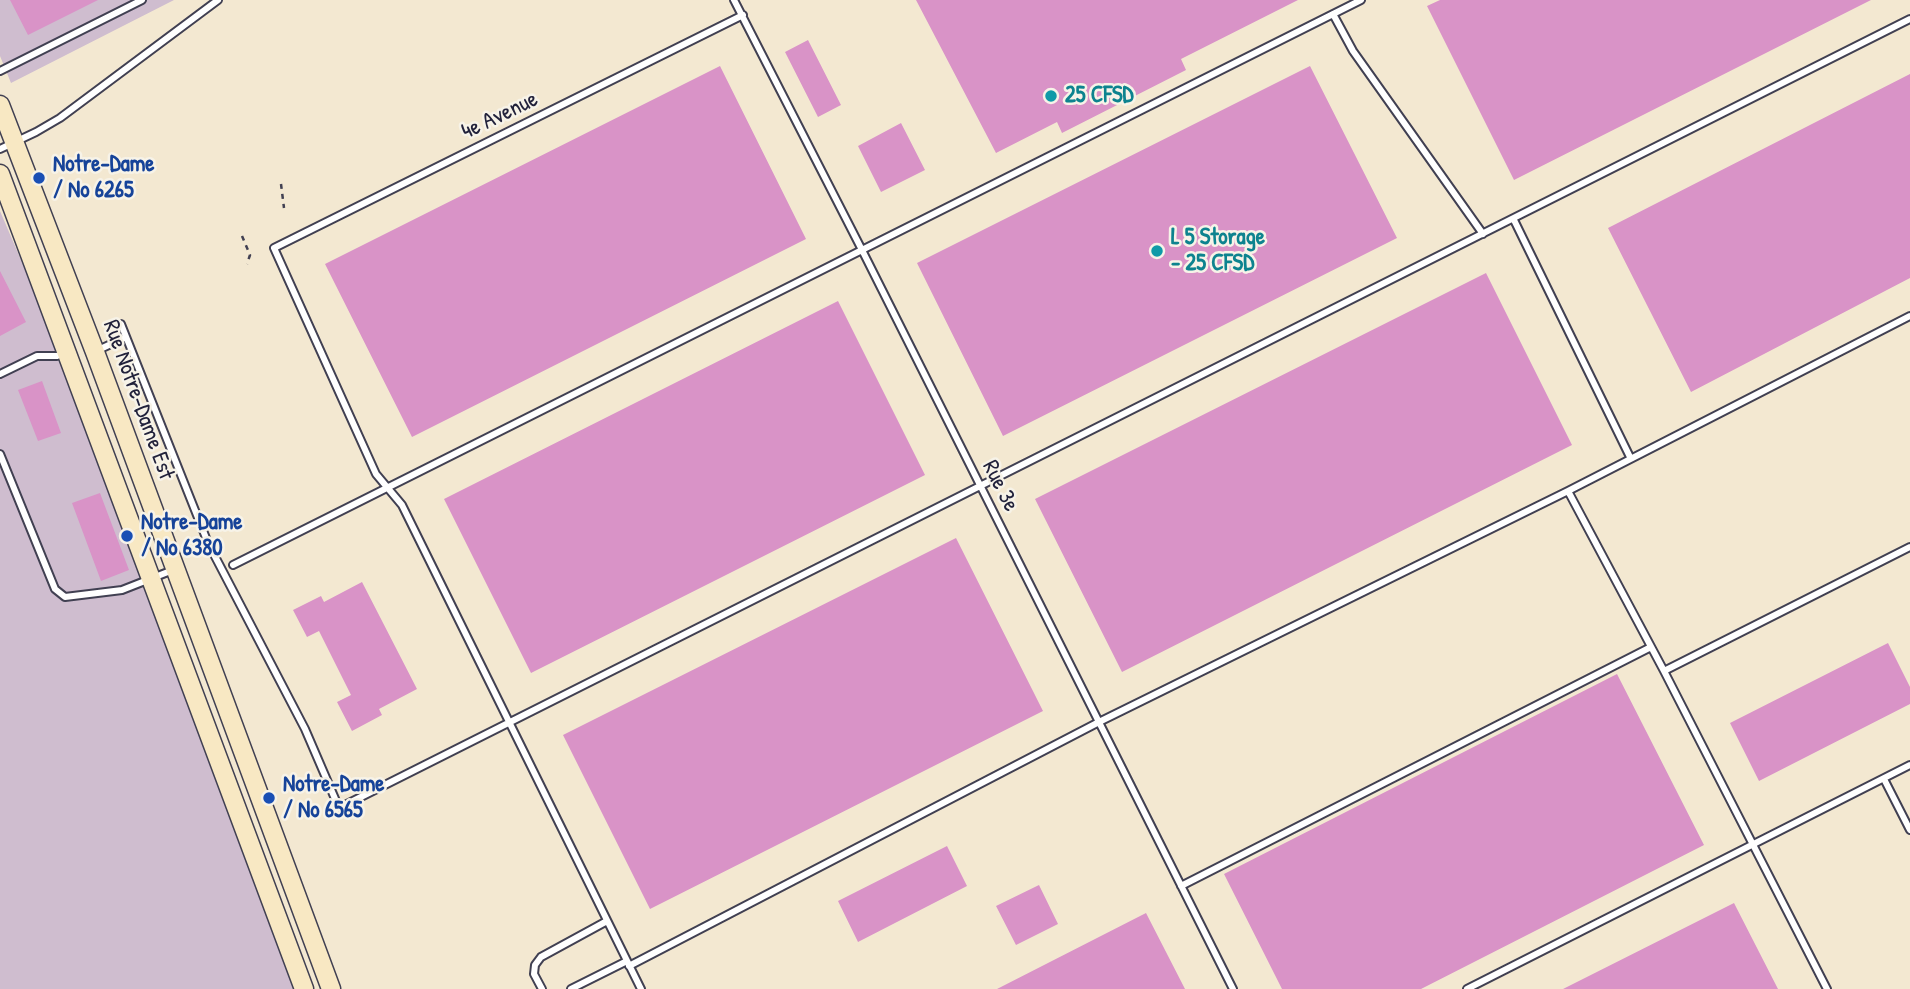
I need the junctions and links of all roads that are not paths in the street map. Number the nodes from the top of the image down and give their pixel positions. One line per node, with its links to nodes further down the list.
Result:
1 (142, 0): 8 (lane)
2 (218, 0): 10 (lane)
3 (734, 0): 6 (lane, Rue 3e)
4 (1361, 0): 5 (lane)
5 (1333, 14): 13 (lane); 14 (lane)
6 (743, 15): 14 (lane, Rue 3e); 24 (lane, 4e Avenue)
7 (1910, 19): 12 (lane)
8 (0, 71)
9 (0, 105): 10 (main road, Rue Notre-Dame Est)
10 (7, 146): 18 (main road, Rue Notre-Dame Est)
11 (0, 174): 19 (main road)
12 (1514, 220): 13 (lane); 22 (lane)
13 (1483, 234): 23 (lane)
14 (862, 250): 23 (lane, Rue 3e); 24 (lane)
15 (1910, 316): 22 (lane)
16 (121, 324): 17 (lane)
17 (126, 337): 18 (lane); 33 (lane)
18 (92, 346): 19 (main road); 28 (main road, Rue Notre-Dame Est)
19 (66, 352): 20 (lane); 29 (main road)
20 (0, 374)
21 (0, 454): 29 (lane)
22 (1630, 457): 25 (lane)
23 (980, 486): 32 (lane, Rue 3e); 33 (lane)
24 (388, 488): 27 (lane); 33 (lane)
25 (1568, 491): 30 (lane); 32 (lane)
26 (1910, 547): 31 (lane)
27 (233, 565)
28 (175, 569): 29 (lane); 42 (main road, Rue Notre-Dame Est)
29 (150, 579): 41 (main road)
30 (1651, 648): 31 (lane); 38 (lane)
31 (1664, 671): 37 (lane)
32 (1099, 722): 38 (lane, Rue 3e); 40 (lane)
33 (508, 723): 39 (lane)
34 (1910, 765): 35 (lane)
35 (1884, 779): 36 (lane); 37 (lane)
36 (1910, 830)
37 (1754, 845): 47 (lane); 48 (lane)
38 (1181, 886): 46 (lane, Rue 3e)
39 (607, 921): 40 (lane); 43 (lane)
40 (628, 963): 44 (lane); 45 (lane)
41 (304, 989)
42 (331, 989)
43 (542, 989)
44 (571, 989)
45 (641, 989)
46 (1233, 989)
47 (1467, 989)
48 (1826, 989)

